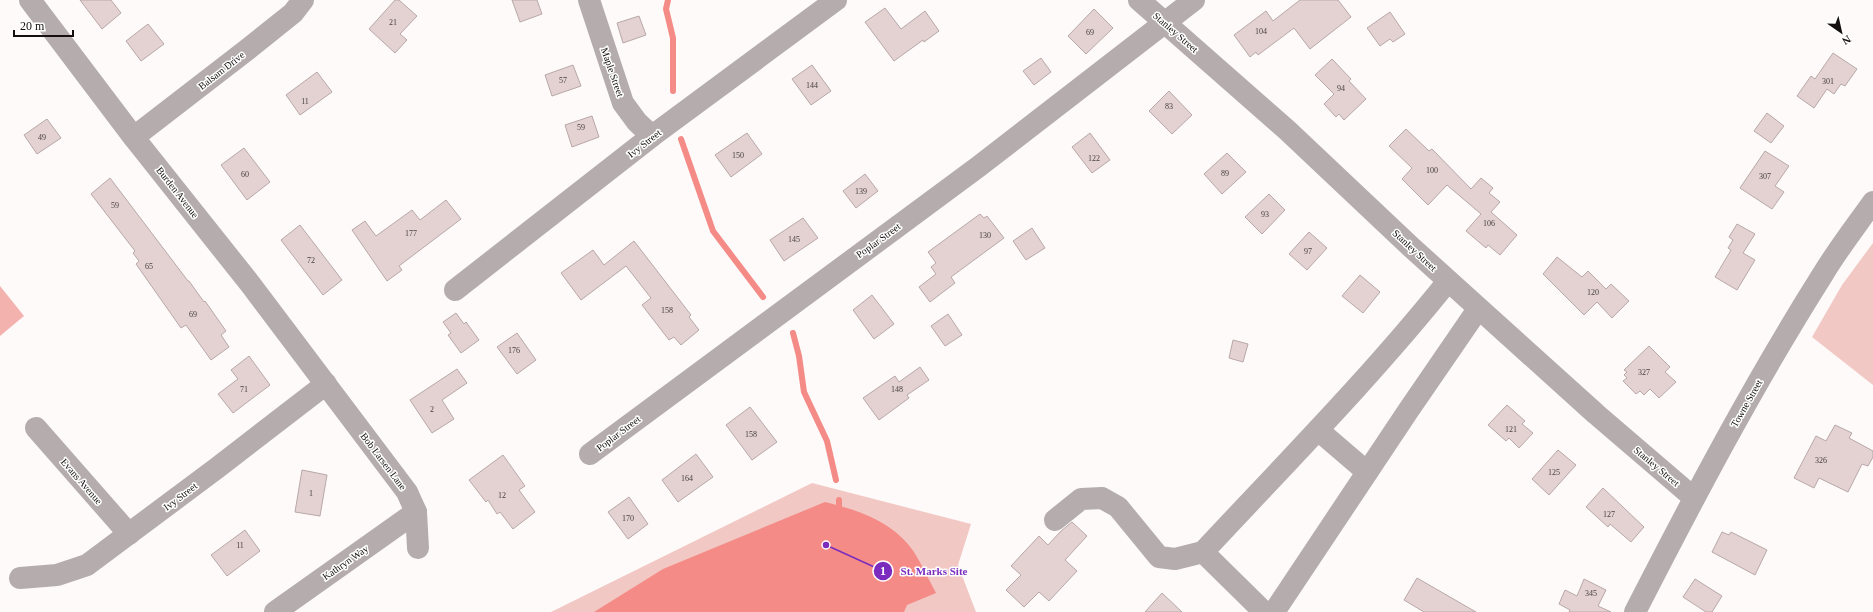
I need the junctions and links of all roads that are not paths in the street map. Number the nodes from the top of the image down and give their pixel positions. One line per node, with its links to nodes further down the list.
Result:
1 (30, 0): 9 (street, Burden Avenue)
2 (303, 0): 9 (street, Balsam Drive)
3 (588, 0): 8 (street, Maple Street)
4 (836, 0): 8 (street, Ivy Street)
5 (1139, 0): 7 (street, Stanley Street)
6 (1194, 0): 7 (street, Poplar Street)
7 (1165, 23): 11 (street, Stanley Street); 17 (street, Poplar Street)
8 (652, 136): 12 (street, Ivy Street)
9 (134, 137): 14 (street, Burden Avenue)
10 (1872, 205): 19 (street, Towne Street)
11 (1448, 281): 13 (street, Stanley Street); 16 (street)
12 (455, 290)
13 (1478, 309): 18 (street); 19 (street, Stanley Street)
14 (326, 384): 20 (street, Bob Larsen Lane); 22 (street, Ivy Street)
15 (36, 428): 22 (street, Evans Avenue)
16 (1318, 430): 18 (street); 24 (street)
17 (590, 454)
18 (1367, 472): 28 (street)
19 (1694, 498): 29 (street, Towne Street)
20 (416, 512): 23 (street, Bob Larsen Lane); 26 (street, Kathryn Way)
21 (1055, 520): 24 (street)
22 (129, 534): 25 (street, Ivy Street)
23 (418, 548)
24 (1203, 552): 27 (street)
25 (20, 578)
26 (275, 612)
27 (1264, 612)
28 (1274, 612)
29 (1635, 612)

